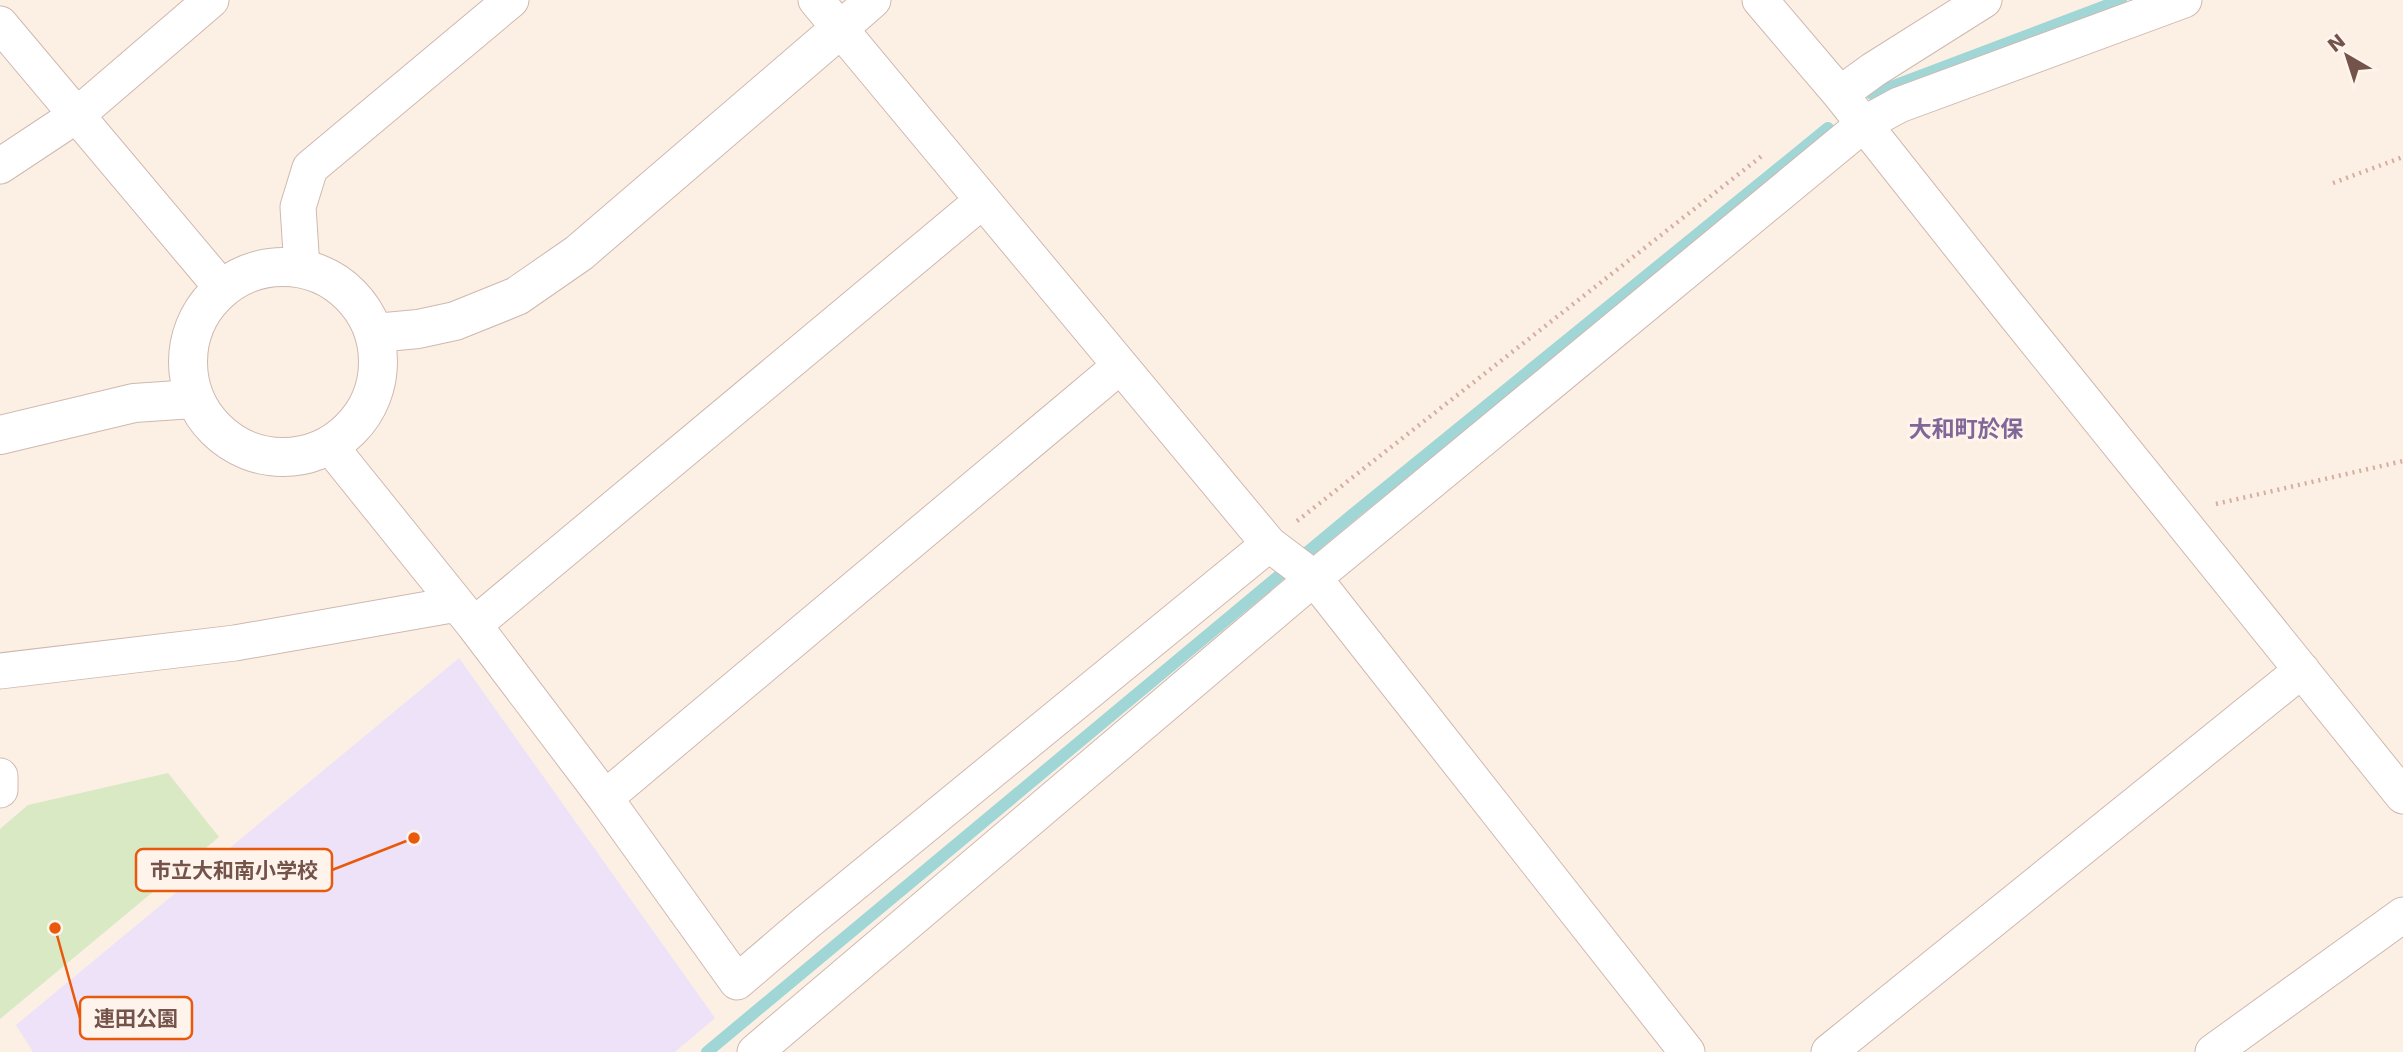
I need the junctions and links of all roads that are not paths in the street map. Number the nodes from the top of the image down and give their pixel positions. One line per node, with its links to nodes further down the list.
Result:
1 (211, 0): 10 (street)
2 (511, 0): 14 (street)
3 (873, 0): 7 (street)
4 (1760, 0): 9 (street)
5 (1984, 0): 9 (street)
6 (2184, 0): 11 (street)
7 (828, 14): 13 (street); 16 (street)
8 (0, 24): 10 (street)
9 (1840, 94): 11 (street)
10 (77, 115): 12 (street); 15 (street)
11 (1864, 124): 21 (street); 23 (street)
12 (0, 166)
13 (982, 201): 17 (street); 22 (street)
14 (302, 268): 15 (street); 16 (street)
15 (222, 288): 18 (street)
16 (375, 333): 20 (street)
17 (1120, 366): 21 (street); 28 (street)
18 (193, 399): 19 (street); 20 (street)
19 (0, 435)
20 (330, 446): 22 (street)
21 (1293, 562): 28 (street); 30 (street); 31 (street)
22 (466, 615): 24 (street); 28 (street)
23 (2302, 670): 27 (street); 32 (street)
24 (0, 671)
25 (0, 776): 26 (street)
26 (0, 790)
27 (2403, 796)
28 (605, 798)
29 (2403, 915): 33 (street)
30 (769, 1048)
31 (1687, 1052)
32 (1829, 1052)
33 (2213, 1052)

